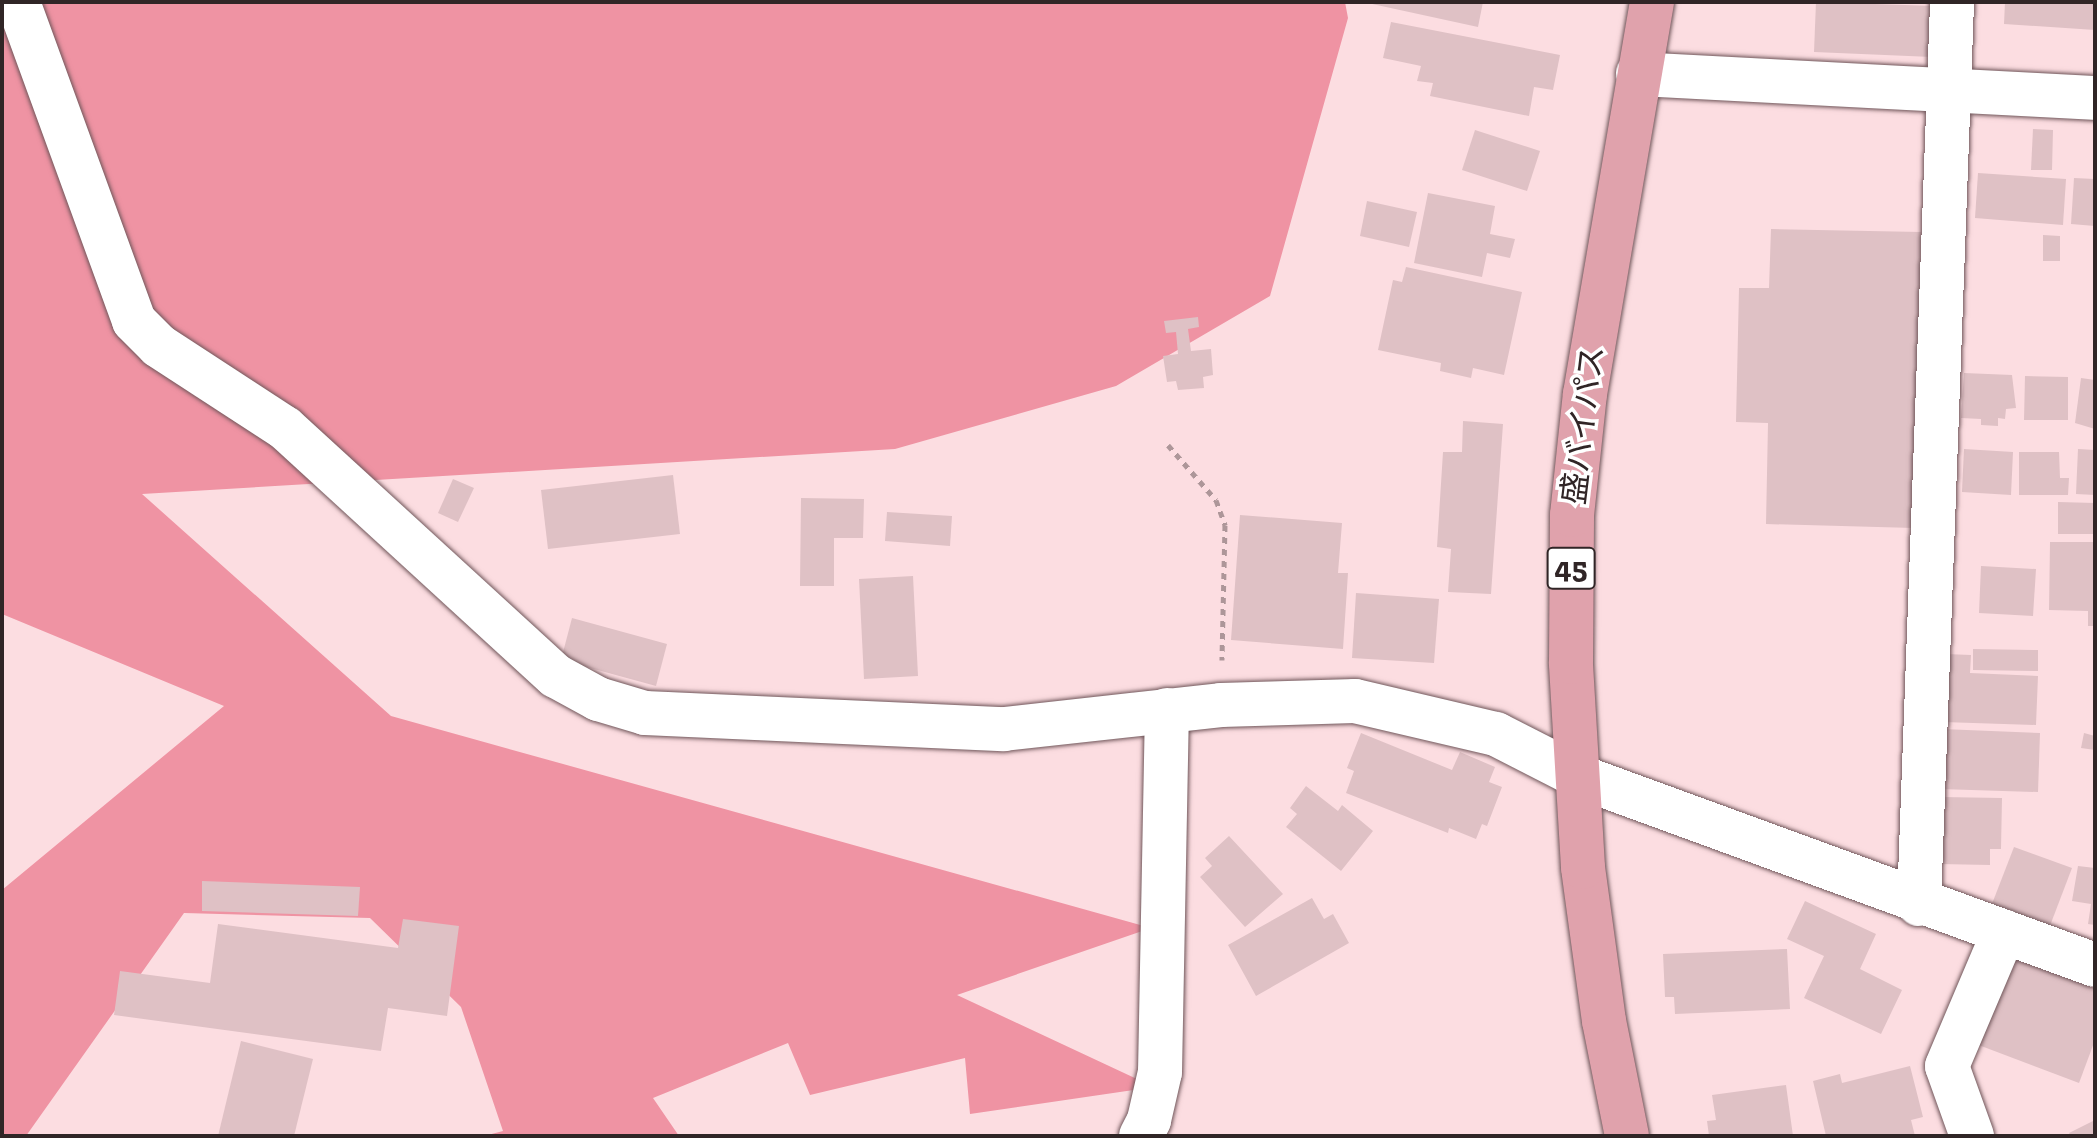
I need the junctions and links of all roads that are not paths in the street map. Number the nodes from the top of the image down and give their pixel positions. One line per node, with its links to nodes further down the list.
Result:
1 (18, 2): 7 (street)
2 (1652, 2): 4 (highway, 盛バイパス / 45)
3 (1952, 2): 5 (street)
4 (1638, 74): 5 (street); 8 (highway, 盛バイパス / 45)
5 (1948, 92): 6 (street); 9 (street)
6 (2095, 98)
7 (1167, 710): 8 (street); 12 (street)
8 (1578, 776): 9 (street); 13 (highway, 盛バイパス / 45)
9 (1919, 904): 10 (street)
10 (2004, 932): 11 (street); 14 (street)
11 (2095, 965)
12 (1141, 1136)
13 (1627, 1136)
14 (1972, 1136)

